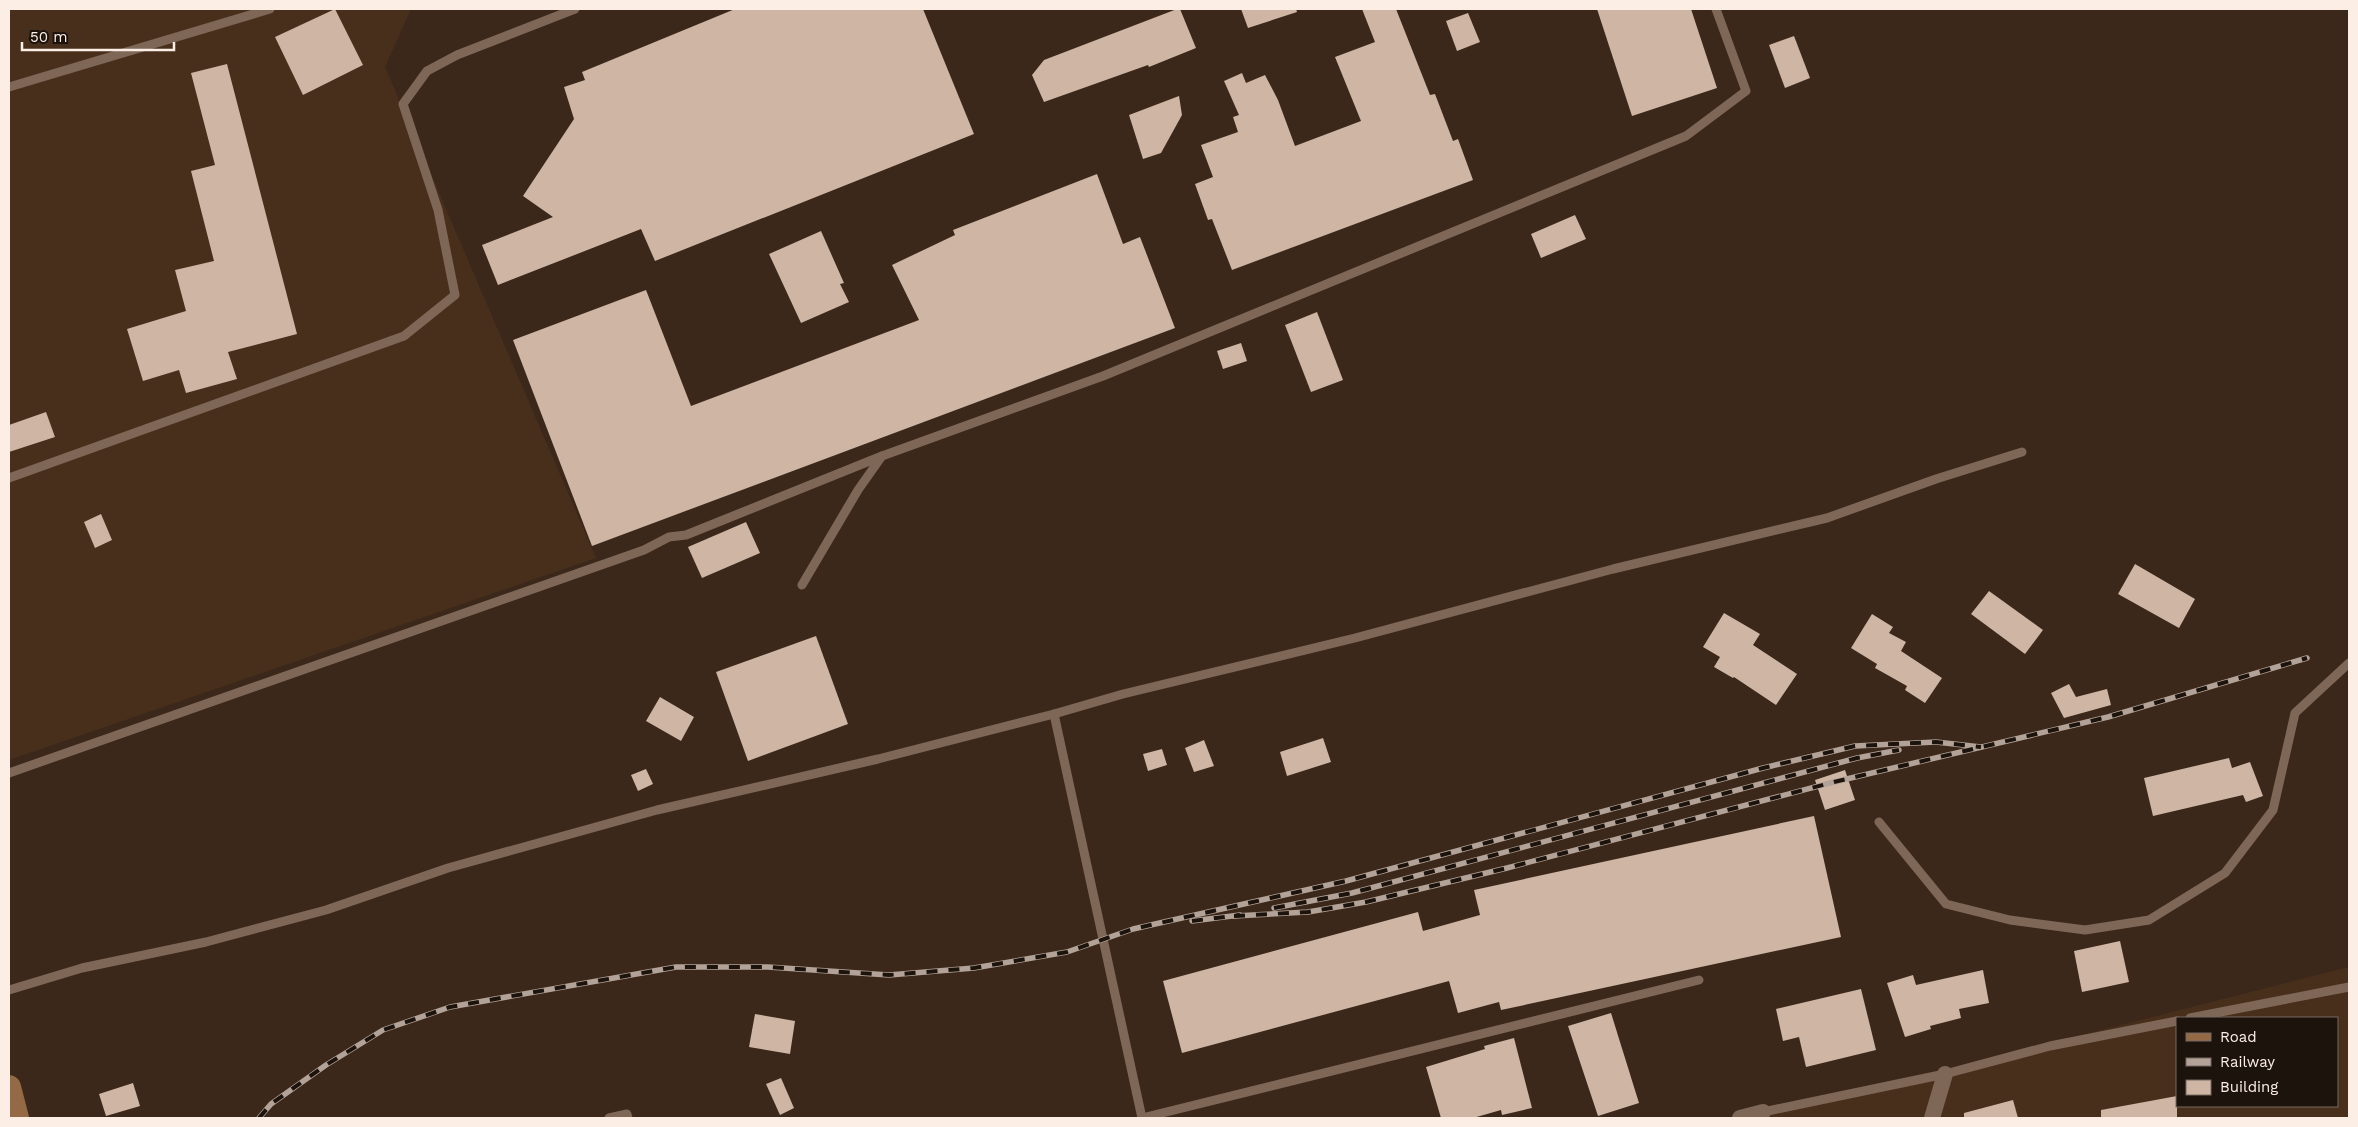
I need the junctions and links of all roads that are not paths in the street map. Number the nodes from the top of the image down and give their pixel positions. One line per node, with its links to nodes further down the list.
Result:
1 (270, 9): 4 (lane)
2 (575, 9): 7 (lane)
3 (1716, 9): 6 (lane)
4 (9, 87)
5 (2022, 452): 10 (lane)
6 (882, 456): 8 (lane); 11 (lane)
7 (9, 478)
8 (802, 585)
9 (2349, 663): 12 (lane)
10 (1054, 714): 15 (lane); 24 (lane)
11 (9, 773)
12 (1879, 822)
13 (1699, 980): 24 (lane)
14 (2349, 987): 16 (lane)
15 (9, 990)
16 (2195, 1017)
17 (2176, 1021): 18 (lane)
18 (1945, 1074): 20 (lane); 26 (street)
19 (9, 1087): 21 (main road)
20 (1763, 1112): 25 (street)
21 (17, 1118)
22 (609, 1118): 23 (lane)
23 (628, 1118)
24 (1142, 1118)
25 (1740, 1118)
26 (1932, 1118)

